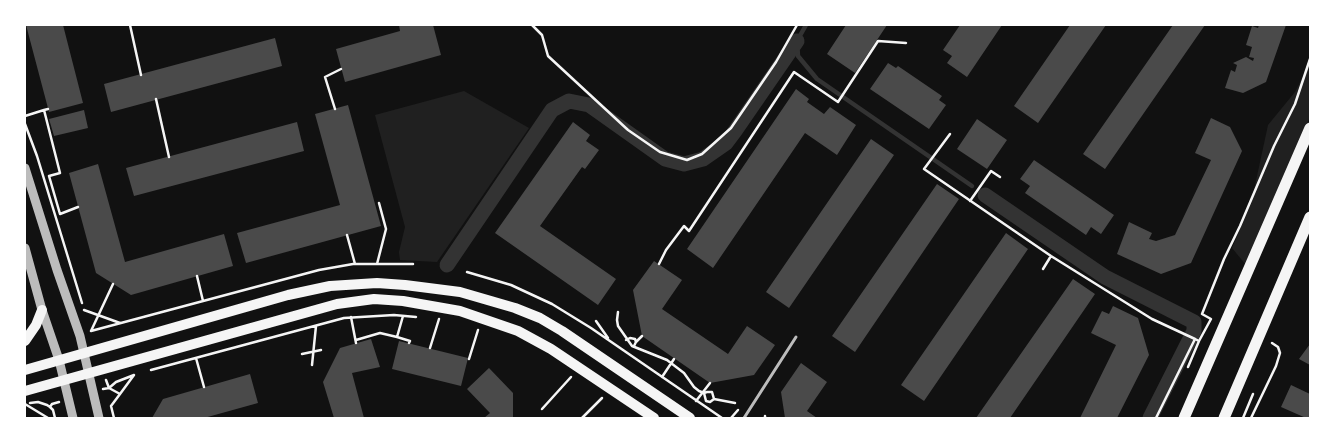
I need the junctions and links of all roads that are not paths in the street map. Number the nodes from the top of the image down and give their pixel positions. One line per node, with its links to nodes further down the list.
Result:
1 (1310, 128): 19 (main road)
2 (25, 168): 8 (street)
3 (1310, 217): 20 (main road)
4 (25, 248): 5 (street)
5 (42, 310): 7 (main road); 9 (street)
6 (796, 337): 18 (lane)
7 (25, 341)
8 (84, 353): 9 (main road); 11 (street); 17 (main road)
9 (59, 360): 10 (main road); 12 (street)
10 (25, 370)
11 (90, 373): 12 (main road); 15 (street); 16 (main road)
12 (64, 380): 13 (main road); 14 (street)
13 (25, 392)
14 (73, 418)
15 (99, 418)
16 (654, 418)
17 (690, 418)
18 (744, 418)
19 (1184, 418)
20 (1224, 418)

